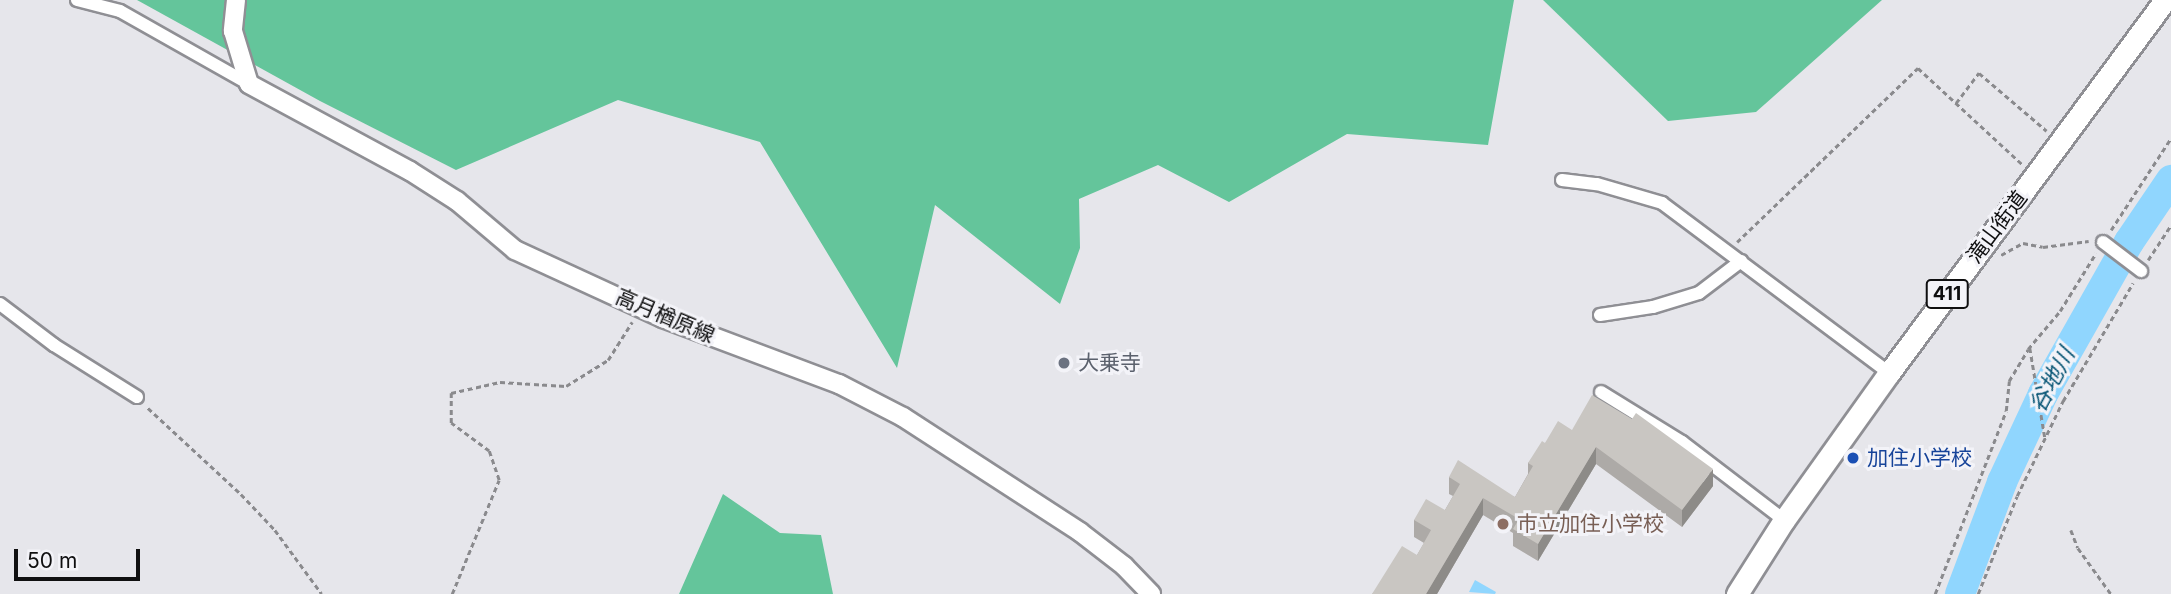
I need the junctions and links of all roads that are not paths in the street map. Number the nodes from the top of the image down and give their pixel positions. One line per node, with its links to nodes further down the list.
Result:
1 (77, 0): 4 (street)
2 (236, 0): 4 (main road)
3 (2165, 0): 11 (highway, 滝山街道 / 411)
4 (249, 84): 15 (main road, 高月楢原線)
5 (1562, 180): 7 (street)
6 (2105, 244): 8 (street)
7 (1741, 261): 10 (street); 11 (street)
8 (2138, 269)
9 (0, 304): 13 (street)
10 (1600, 315)
11 (1889, 373): 14 (highway, 滝山街道 / 411)
12 (1601, 392): 14 (street)
13 (137, 397)
14 (1784, 520): 16 (highway, 滝山街道 / 411)
15 (1151, 594)
16 (1737, 594)

